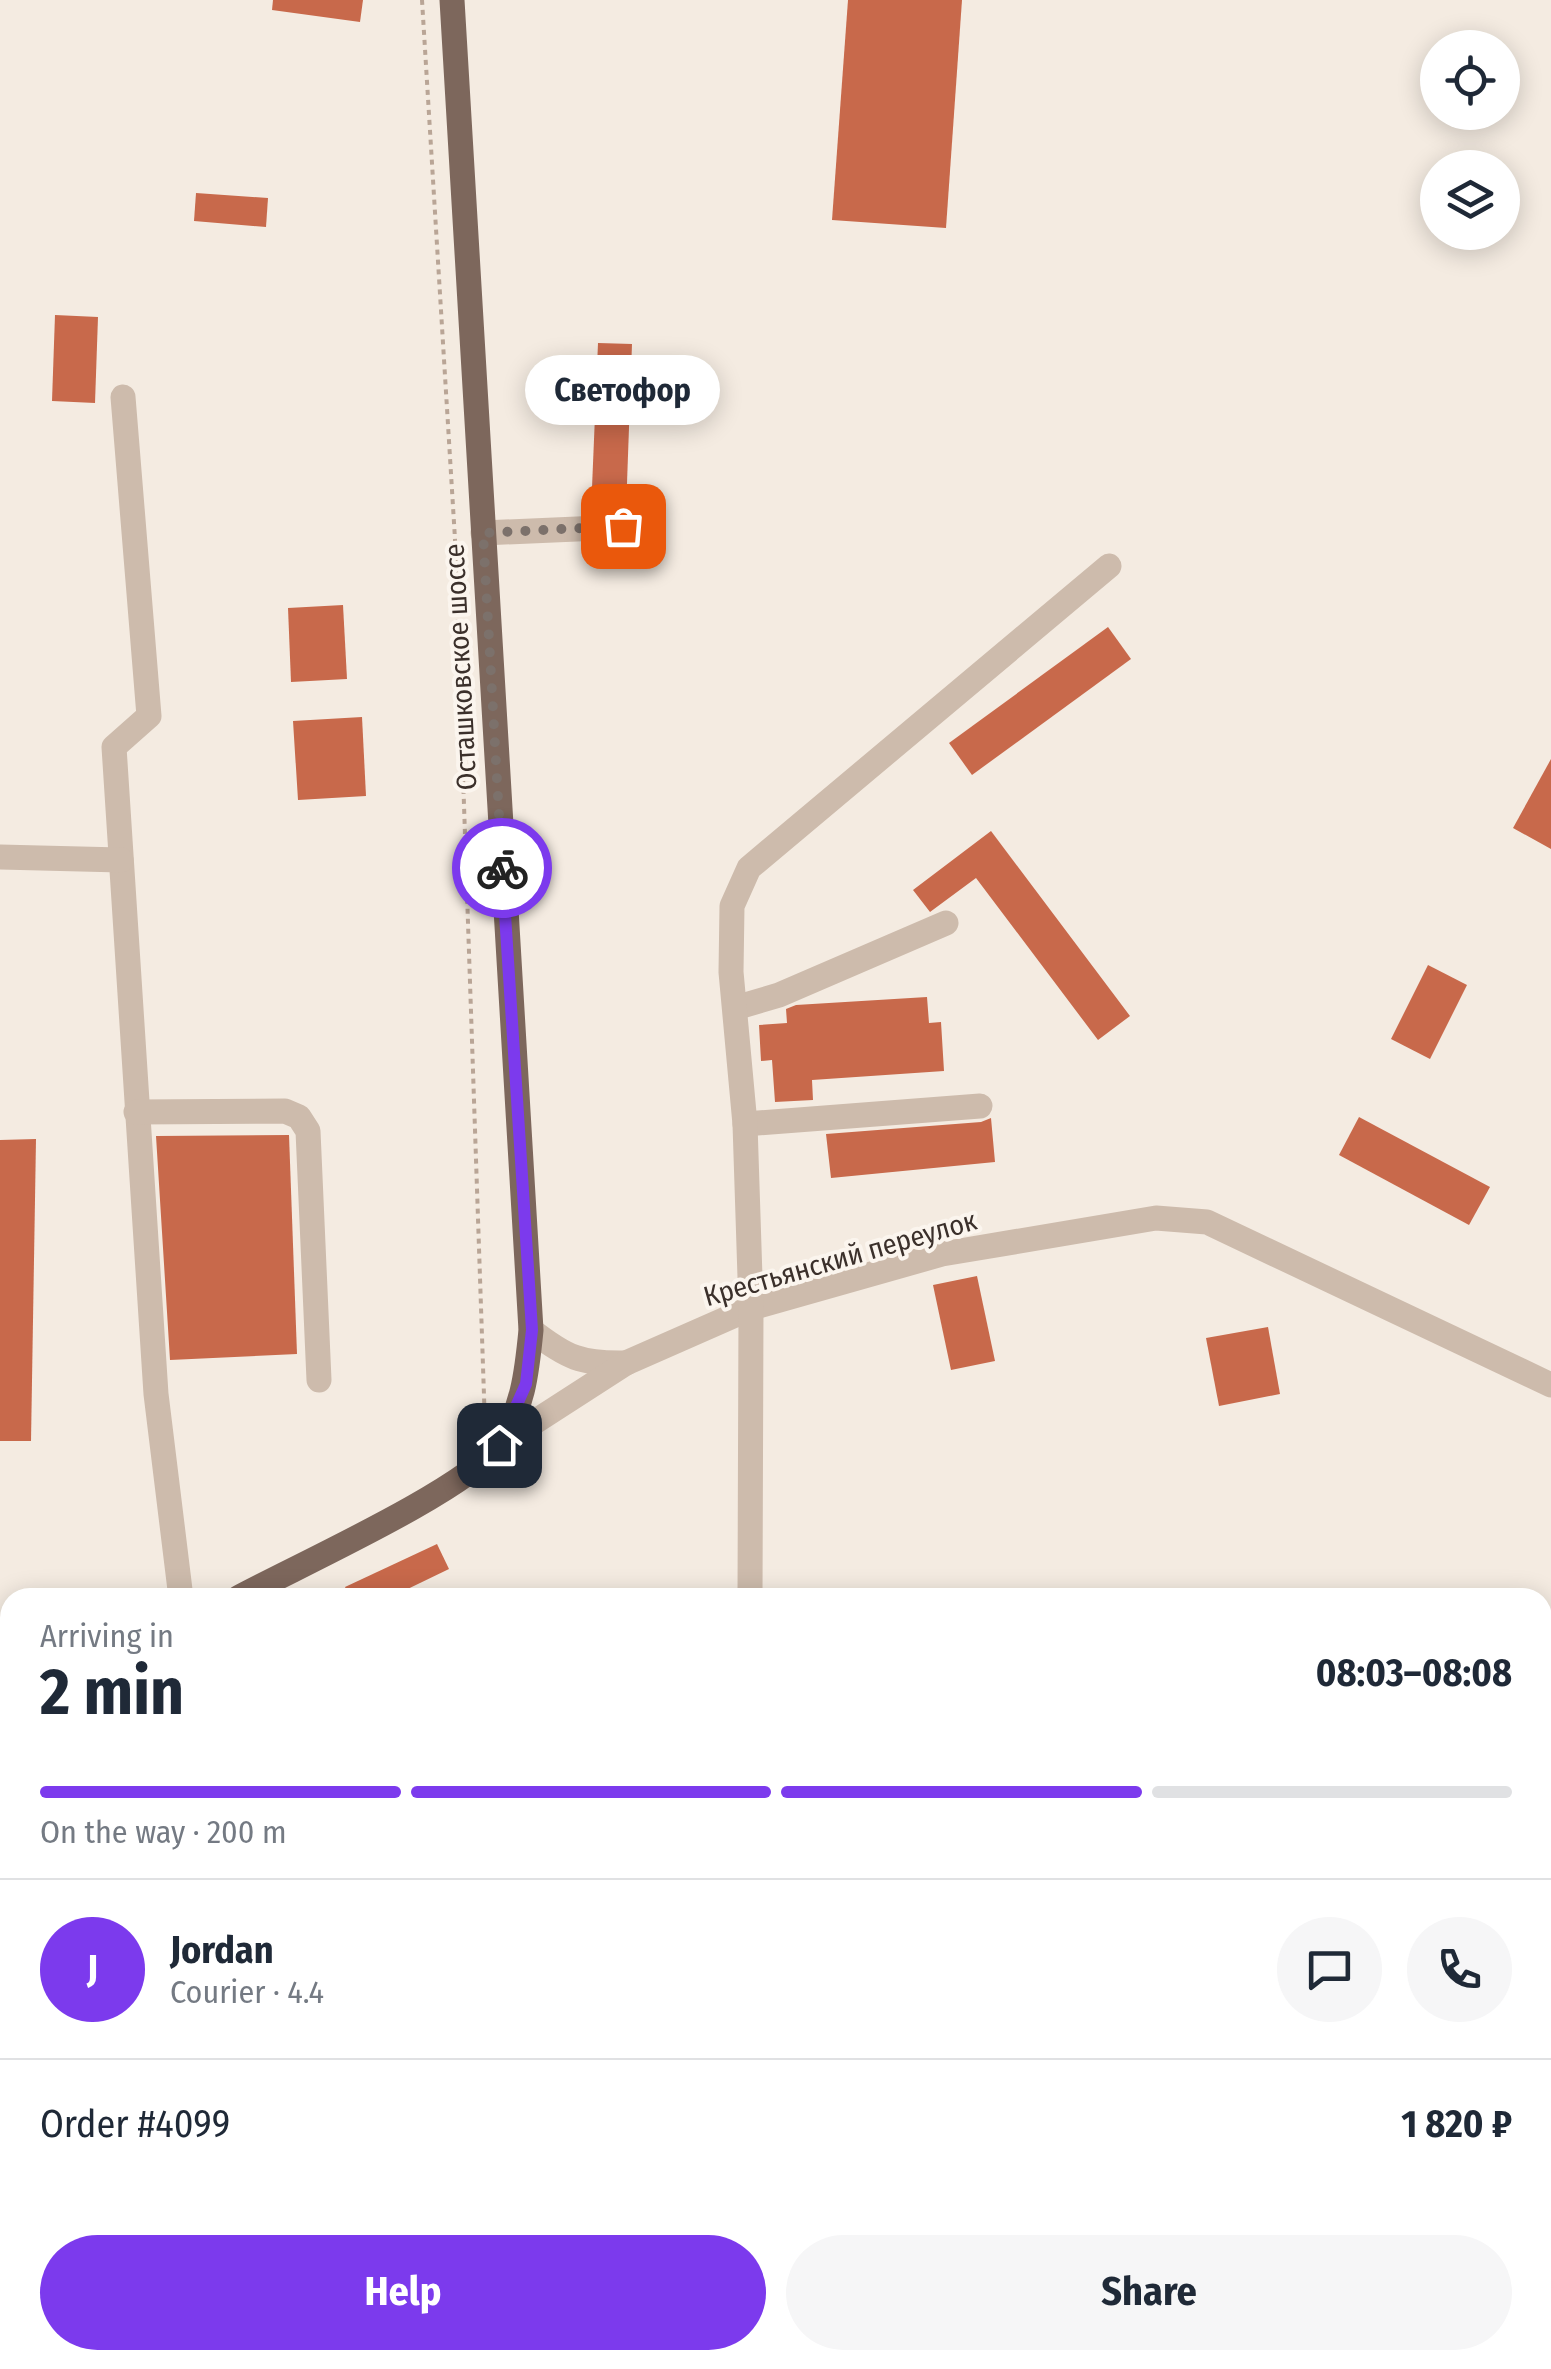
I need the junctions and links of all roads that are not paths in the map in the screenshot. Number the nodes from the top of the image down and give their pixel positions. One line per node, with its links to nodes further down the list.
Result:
1 (452, 0): 4 (main road, Осташковское шоссе)
2 (122, 397): 7 (street)
3 (623, 526): 4 (street)
4 (483, 533): 14 (main road, Осташковское шоссе)
5 (1109, 566): 9 (street)
6 (0, 858): 7 (street)
7 (121, 860): 11 (street)
8 (946, 923): 9 (street)
9 (735, 1008): 12 (street)
10 (980, 1106): 12 (street)
11 (136, 1112): 16 (street); 19 (street)
12 (745, 1124): 13 (street)
13 (751, 1308): 15 (street, Крестьянский переулок); 17 (street, Крестьянский переулок); 21 (street)
14 (532, 1330): 15 (street); 18 (main road, Осташковское шоссе)
15 (626, 1363): 18 (street, Крестьянский переулок)
16 (319, 1380)
17 (1551, 1385)
18 (493, 1452): 20 (main road)
19 (180, 1588)
20 (257, 1588)
21 (750, 1588)

